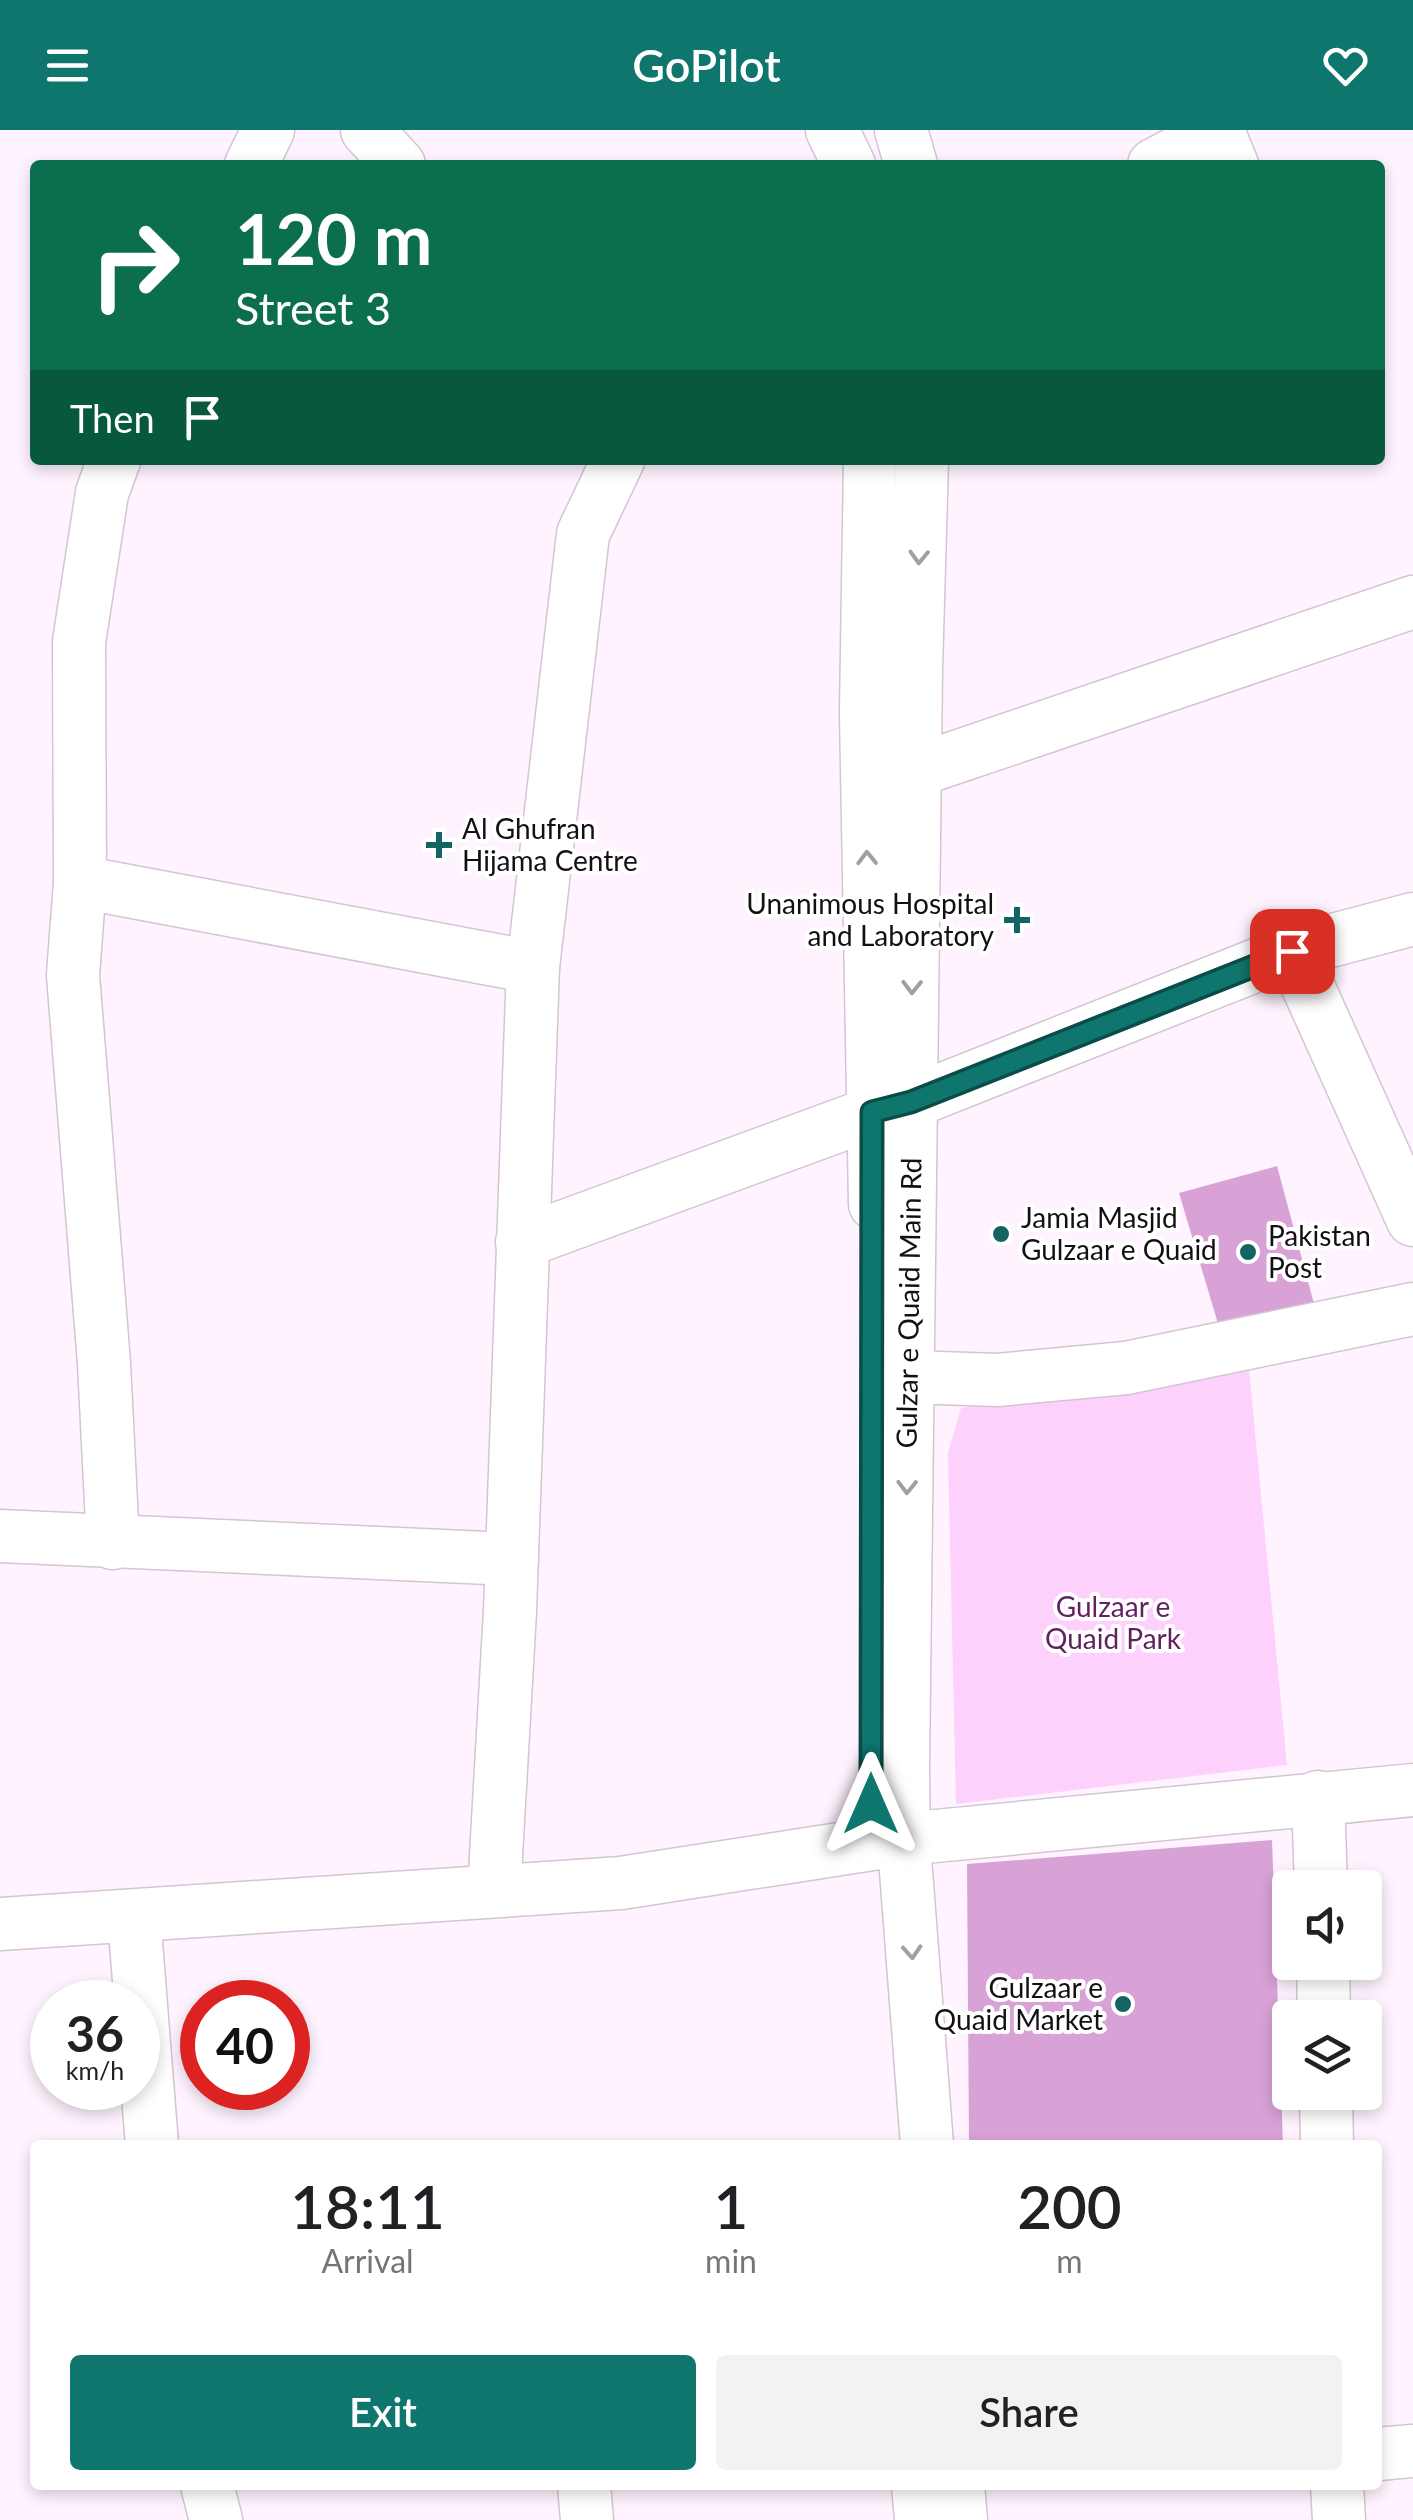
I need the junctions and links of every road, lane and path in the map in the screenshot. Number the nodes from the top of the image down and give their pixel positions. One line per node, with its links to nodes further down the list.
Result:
1 (268, 130): 6 (street)
2 (367, 130): 7 (street)
3 (832, 130): 8 (street)
4 (900, 130): 9 (street)
5 (1224, 142): 10 (street)
6 (253, 160)
7 (394, 160)
8 (847, 160)
9 (909, 160)
10 (1169, 160)
11 (112, 465): 17 (street)
12 (616, 465): 20 (street)
13 (870, 465): 16 (street, Gulzar e Quaid Main Rd)
14 (921, 465): 16 (street, Gulzar e Quaid Main Rd, one-way to 16)
15 (1413, 602): 16 (street)
16 (890, 776): 21 (street, Gulzar e Quaid Main Rd)
17 (80, 882): 20 (street); 27 (street)
18 (1413, 919): 19 (street)
19 (1292, 951): 21 (street); 22 (street)
20 (532, 967): 23 (street)
21 (892, 1107): 23 (street); 25 (street, Gulzar e Quaid Main Rd); 31 (street, Gulzar e Quaid Main Rd)
22 (1413, 1220)
23 (522, 1242): 28 (street)
24 (1413, 1310): 25 (street)
25 (909, 1377): 31 (street, Gulzar e Quaid Main Rd, one-way to 31)
26 (0, 1536): 27 (street)
27 (113, 1543): 28 (street)
28 (512, 1559): 33 (street)
29 (1413, 1790): 30 (street)
30 (1318, 1797): 31 (street); 32 (street)
31 (887, 1841): 33 (street); 38 (street, Gulzar e Quaid Main Rd); 39 (street, Gulzar e Quaid Main Rd, one-way to 39)
32 (1320, 1870)
33 (494, 1892): 34 (street)
34 (134, 1916): 35 (street); 37 (street)
35 (0, 1924)
36 (1326, 2110): 40 (street)
37 (152, 2140)
38 (891, 2140)
39 (927, 2140)
40 (1327, 2140)
41 (1413, 2451): 42 (street)
42 (1382, 2454)
43 (207, 2490): 48 (street)
44 (584, 2490): 49 (street)
45 (918, 2490): 50 (street)
46 (958, 2490): 51 (street)
47 (1336, 2490): 52 (street)
48 (216, 2520)
49 (587, 2520)
50 (920, 2520)
51 (961, 2520)
52 (1339, 2520)

